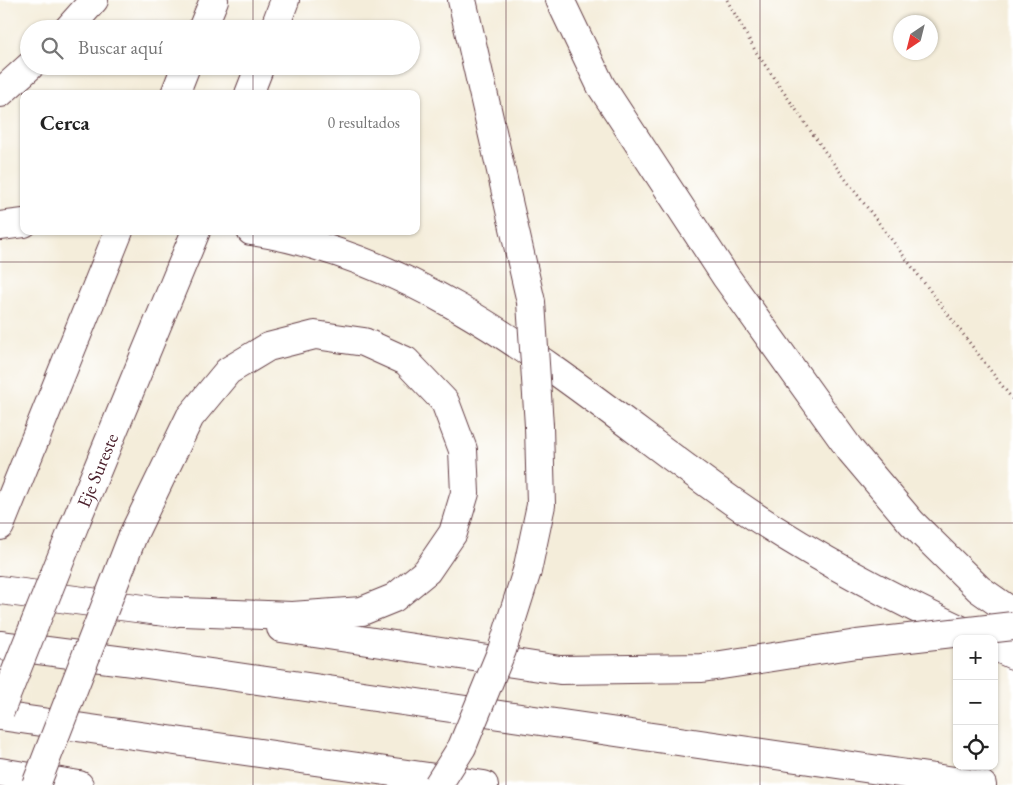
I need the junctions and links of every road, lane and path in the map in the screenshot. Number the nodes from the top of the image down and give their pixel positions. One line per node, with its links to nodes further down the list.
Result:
1 (94, 0): 7 (highway)
2 (214, 0): 8 (highway)
3 (285, 0): 9 (highway)
4 (462, 0): 36 (highway, bridge)
5 (560, 0): 25 (highway)
6 (727, 0): 21 (path)
7 (76, 20)
8 (206, 20)
9 (277, 20)
10 (20, 75): 15 (highway)
11 (182, 75): 13 (highway)
12 (256, 75): 14 (highway)
13 (177, 90)
14 (251, 90)
15 (0, 93)
16 (20, 224): 17 (highway)
17 (0, 226)
18 (269, 235): 27 (highway)
19 (118, 236): 22 (highway)
20 (193, 238): 31 (highway, Eje Sureste, bridge)
21 (1013, 400)
22 (3, 518)
23 (0, 590): 24 (highway)
24 (157, 611): 26 (highway, bridge); 34 (highway, bridge)
25 (1013, 613)
26 (1013, 626)
27 (971, 635)
28 (0, 645): 38 (highway)
29 (998, 648): 30 (highway)
30 (1013, 655)
31 (0, 711)
32 (0, 716): 37 (highway)
33 (0, 772): 35 (highway)
34 (36, 785)
35 (79, 785)
36 (438, 785)
37 (484, 785)
38 (982, 785)

